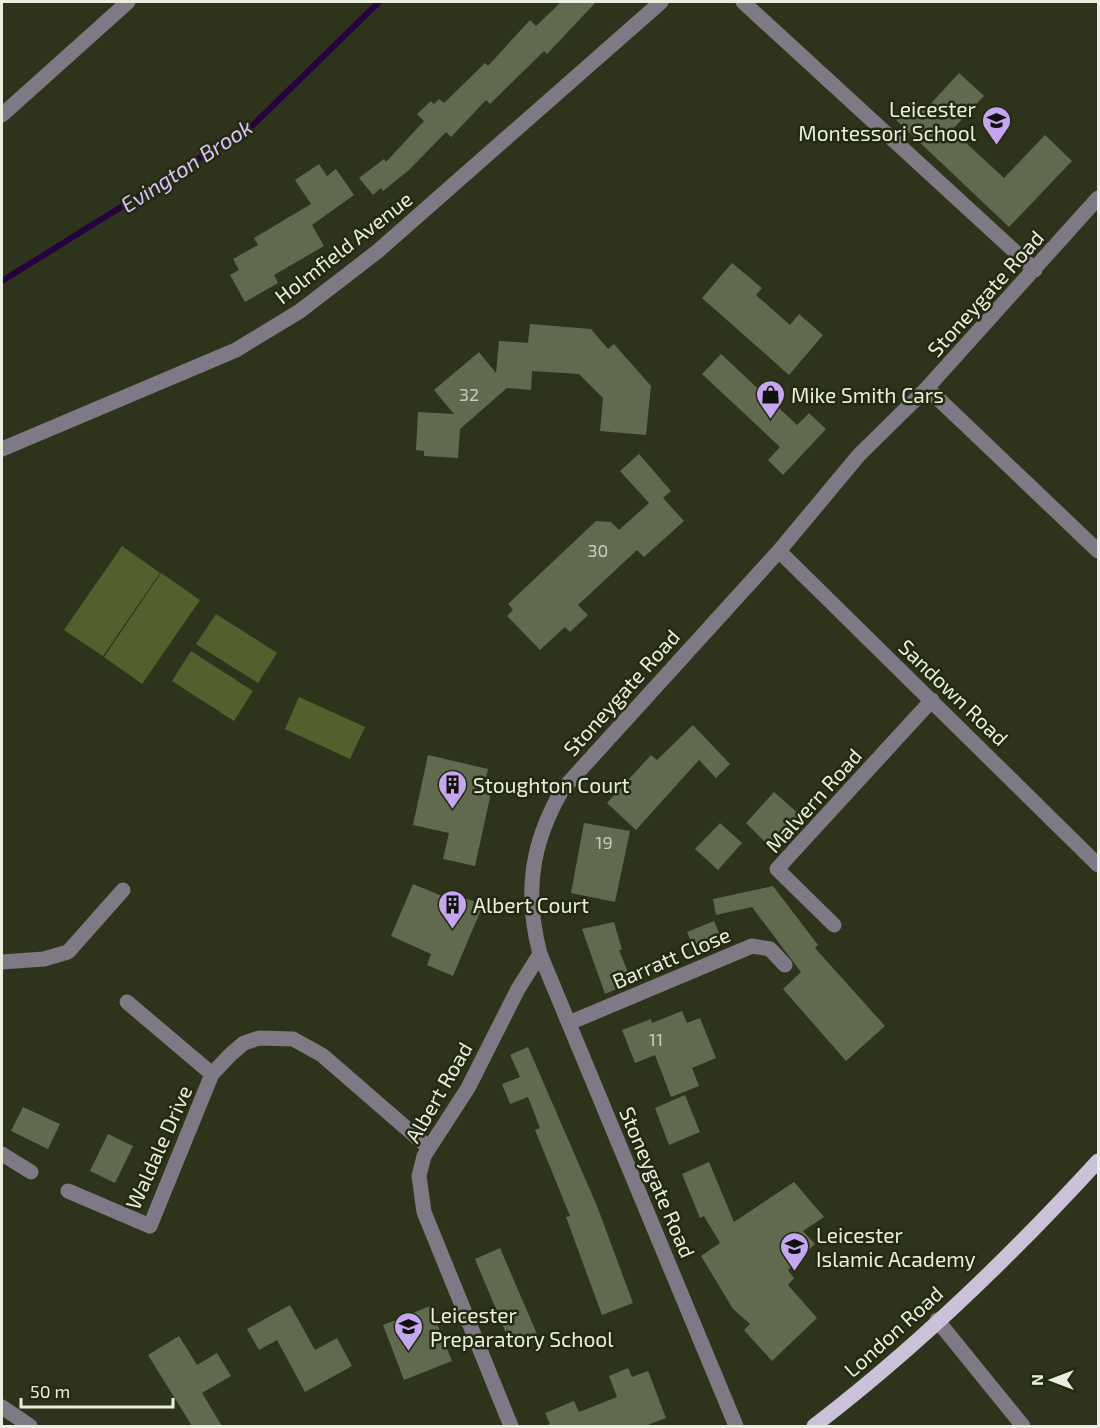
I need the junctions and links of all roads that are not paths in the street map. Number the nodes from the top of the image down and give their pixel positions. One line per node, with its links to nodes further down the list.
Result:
1 (128, 2): 4 (street)
2 (661, 2): 8 (street, Holmfield Avenue)
3 (743, 2): 6 (street)
4 (2, 115)
5 (1098, 198): 6 (street, Stoneygate Road)
6 (1035, 270): 7 (street, Stoneygate Road)
7 (927, 388): 9 (street, Stoneygate Road); 10 (street)
8 (2, 449)
9 (779, 551): 11 (street, Sandown Road); 15 (street, Stoneygate Road)
10 (1098, 551)
11 (932, 700): 12 (street, Sandown Road); 14 (street, Malvern Road)
12 (1098, 865)
13 (123, 890): 16 (street)
14 (834, 925)
15 (540, 954): 19 (street, Stoneygate Road); 21 (street, Albert Road)
16 (2, 962)
17 (785, 965): 19 (street, Barratt Close)
18 (127, 1002): 20 (street, Waldale Drive)
19 (569, 1023): 30 (street, Stoneygate Road)
20 (212, 1074): 21 (street, Waldale Drive); 25 (street, Waldale Drive)
21 (428, 1148): 29 (street, Albert Road)
22 (2, 1154): 24 (street)
23 (1098, 1161): 26 (main road, London Road)
24 (31, 1172)
25 (68, 1191)
26 (937, 1320): 31 (main road, London Road); 32 (street)
27 (2, 1407): 28 (street)
28 (30, 1426)
29 (511, 1426)
30 (736, 1426)
31 (813, 1426)
32 (1023, 1426)

